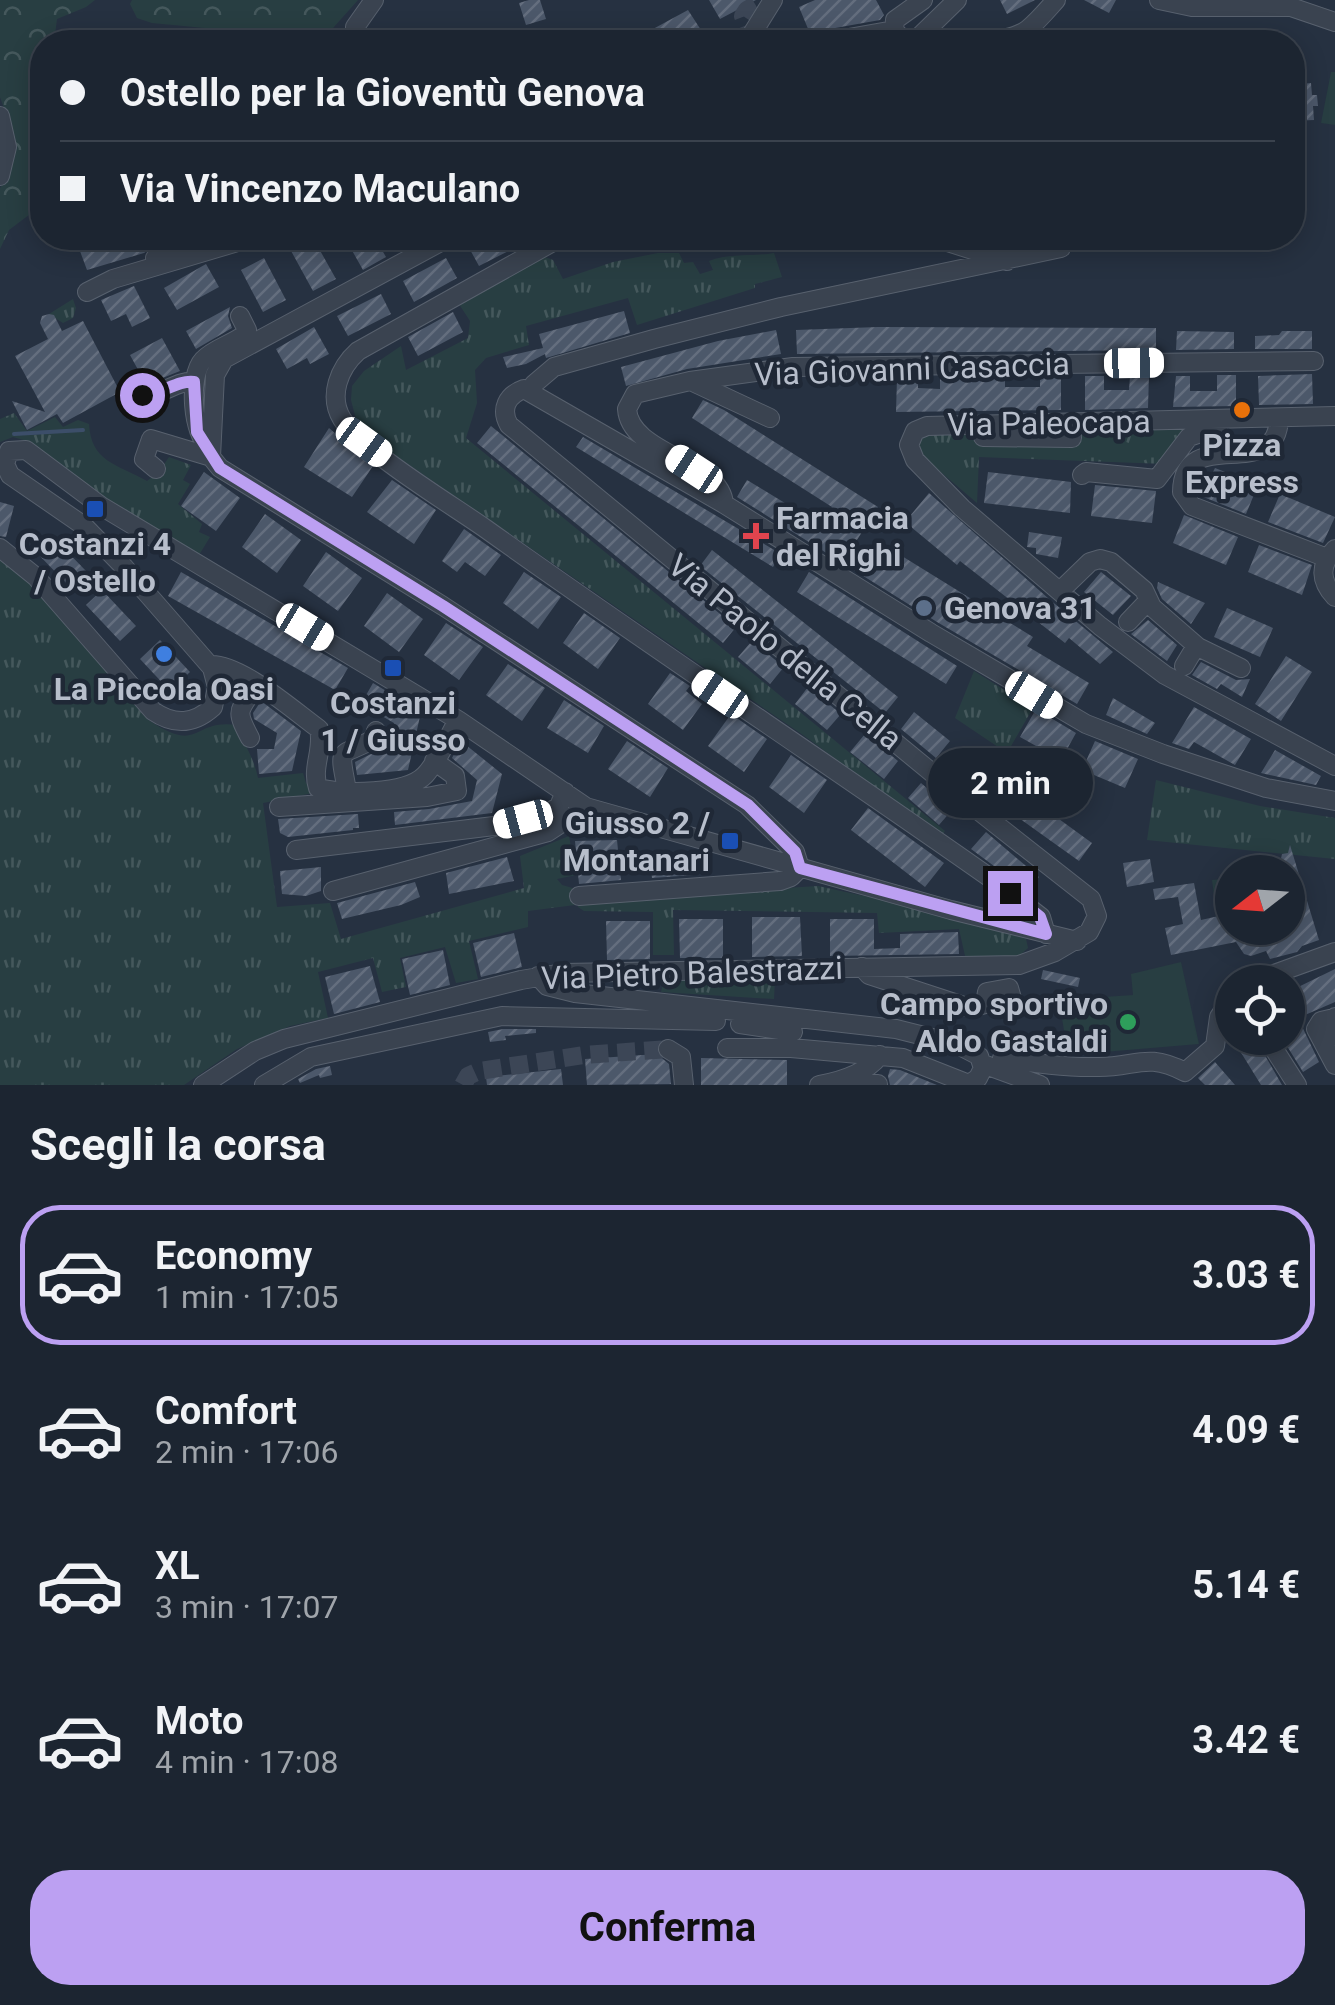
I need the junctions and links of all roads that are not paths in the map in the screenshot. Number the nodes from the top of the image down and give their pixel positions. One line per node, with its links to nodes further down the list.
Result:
1 (374, 0): 8 (street)
2 (767, 0): 9 (street)
3 (923, 0): 10 (street)
4 (958, 0): 11 (street)
5 (1056, 0): 12 (street)
6 (1159, 0): 7 (street)
7 (1335, 22)
8 (356, 30)
9 (753, 30)
10 (894, 30)
11 (926, 30)
12 (1027, 30)
13 (0, 116): 14 (street)
14 (0, 176)
15 (174, 250): 22 (street)
16 (211, 250): 22 (street)
17 (426, 250): 34 (street)
18 (539, 250): 63 (street)
19 (970, 250): 21 (street)
20 (1052, 250): 21 (street, Via Paolo della Cella)
21 (1007, 262): 28 (street, Via Paolo della Cella)
22 (113, 279): 23 (street)
23 (87, 292)
24 (240, 316): 26 (street)
25 (1314, 360): 27 (street, Via Giovanni Casaccia)
26 (194, 382): 29 (street); 34 (street)
27 (690, 382): 31 (street, Via Giovanni Casaccia); 37 (street, Via Giovanni Casaccia)
28 (530, 390): 37 (street); 64 (street, Via Paolo della Cella)
29 (142, 395)
30 (1335, 416): 32 (street, Via Paleocapa)
31 (770, 418)
32 (1278, 419): 33 (street, Via Paleocapa); 39 (street)
33 (1232, 420): 36 (street, Via Paleocapa); 40 (street, Via Paleocapa)
34 (210, 452): 35 (street); 60 (street)
35 (156, 469)
36 (1082, 476)
37 (724, 504): 56 (street)
38 (0, 548): 45 (street)
39 (1331, 553): 42 (street)
40 (1060, 591): 41 (street); 53 (street, Via Paleocapa)
41 (1152, 593): 43 (street); 44 (street)
42 (1335, 597)
43 (1128, 622)
44 (1196, 646): 46 (street); 47 (street)
45 (210, 664): 48 (street); 49 (street)
46 (1184, 666)
47 (1241, 668)
48 (258, 684): 51 (street); 54 (street)
49 (458, 720): 52 (street); 55 (street)
50 (376, 731): 54 (street)
51 (250, 738)
52 (434, 761): 54 (street); 57 (street)
53 (1335, 766)
54 (347, 790)
55 (565, 792): 58 (street); 59 (street)
56 (1335, 800)
57 (279, 807)
58 (586, 807): 60 (street); 61 (street)
59 (296, 850)
60 (800, 868): 62 (street); 63 (street)
61 (333, 892)
62 (579, 896)
63 (1046, 934): 64 (street)
64 (1077, 941): 67 (street, Via Pietro Balestrazzi)
65 (1335, 956): 66 (street); 68 (street)
66 (1305, 965)
67 (862, 966): 69 (street, Via Pietro Balestrazzi); 70 (street)
68 (1305, 973)
69 (538, 976): 80 (street); 84 (street, Via Pietro Balestrazzi)
70 (1013, 1002)
71 (1335, 1017): 73 (street); 79 (street)
72 (793, 1032): 85 (street)
73 (1335, 1036)
74 (1215, 1047): 81 (street)
75 (727, 1048): 77 (street)
76 (668, 1049): 86 (street)
77 (880, 1055): 80 (street); 82 (street)
78 (1278, 1055): 90 (street)
79 (1335, 1064)
80 (991, 1067): 81 (street); 88 (street)
81 (1185, 1072): 89 (street)
82 (849, 1077): 83 (street); 87 (street)
83 (878, 1084)
84 (203, 1085)
85 (264, 1085)
86 (684, 1085)
87 (819, 1085)
88 (1040, 1085)
89 (1202, 1085)
90 (1297, 1085)

